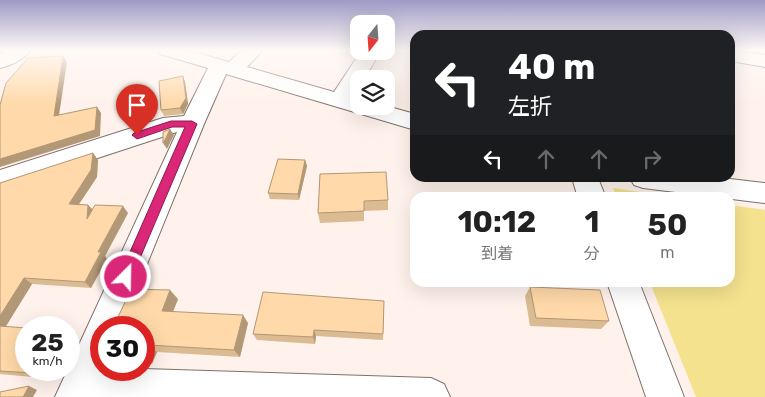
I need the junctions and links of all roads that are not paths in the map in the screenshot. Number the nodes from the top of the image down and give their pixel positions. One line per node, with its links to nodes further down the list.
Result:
1 (226, 69): 6 (street)
2 (232, 69): 3 (street)
3 (350, 103)
4 (391, 115): 5 (street)
5 (410, 121)
6 (192, 124): 7 (street); 11 (street)
7 (0, 180)
8 (676, 182): 9 (street)
9 (765, 193)
10 (625, 287): 15 (street)
11 (109, 316)
12 (90, 360): 13 (street)
13 (76, 392): 14 (street)
14 (431, 397)
15 (666, 397)

